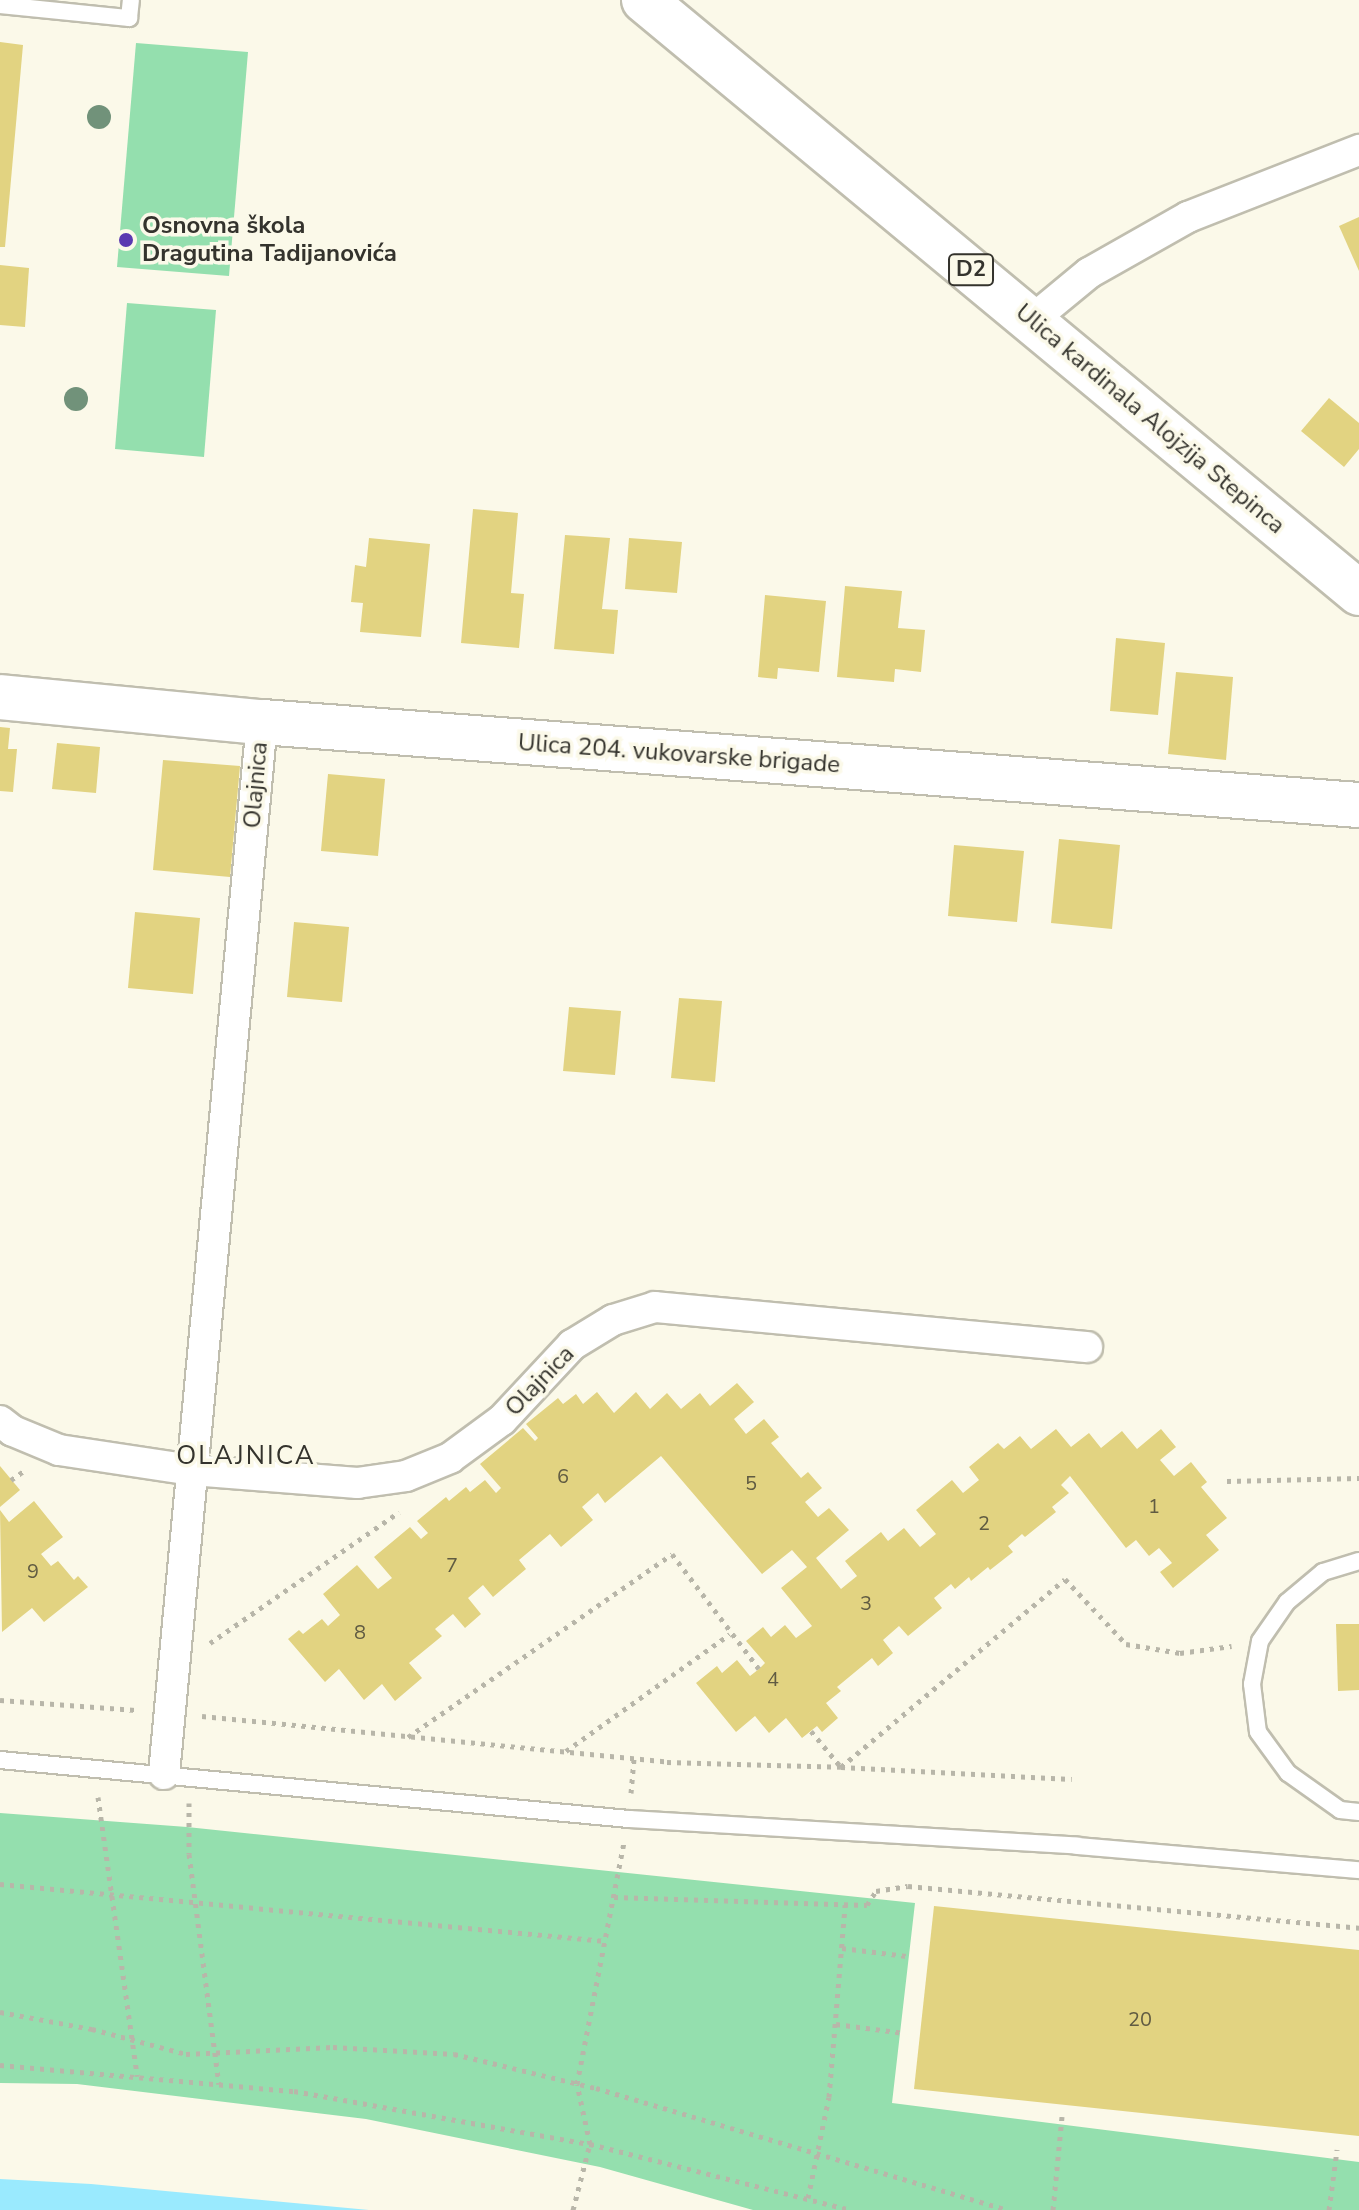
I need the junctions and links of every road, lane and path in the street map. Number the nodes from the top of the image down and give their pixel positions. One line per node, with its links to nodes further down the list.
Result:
1 (131, 0): 3 (lane)
2 (644, 0): 5 (street, Ulica kardinala Alojzija Stepinca / D2)
3 (0, 5)
4 (1359, 150): 5 (street)
5 (1032, 320): 6 (street, Ulica kardinala Alojzija Stepinca / D2)
6 (1359, 593)
7 (0, 697): 8 (street, Ulica 204. vukovarske brigade)
8 (262, 722): 9 (street, Ulica 204. vukovarske brigade); 12 (street, Olajnica)
9 (1359, 805)
10 (1087, 1347): 12 (street, Olajnica)
11 (0, 1421): 12 (street, Olajnica)
12 (192, 1470): 20 (street, Olajnica)
13 (1359, 1478): 14 (path)
14 (1227, 1481)
15 (1359, 1561): 17 (lane)
16 (730, 1634): 18 (path); 22 (path); 23 (path)
17 (1260, 1641): 25 (path); 29 (lane)
18 (759, 1669)
19 (0, 1700): 20 (path)
20 (169, 1713): 22 (path); 27 (street, Olajnica)
21 (811, 1731): 25 (path)
22 (407, 1738): 23 (path)
23 (565, 1752): 25 (path)
24 (0, 1760): 26 (lane)
25 (841, 1767): 28 (path)
26 (93, 1768): 27 (lane); 33 (path)
27 (176, 1775): 30 (lane); 35 (path)
28 (1072, 1779)
29 (1359, 1812)
30 (629, 1819): 31 (lane); 34 (path)
31 (1359, 1870)
32 (0, 1884): 33 (path)
33 (112, 1895): 35 (path); 44 (path)
34 (614, 1897): 36 (path); 38 (path)
35 (196, 1903): 38 (path); 45 (path)
36 (845, 1905): 37 (path); 39 (path)
37 (1359, 1928)
38 (605, 1941): 49 (path)
39 (842, 1948): 40 (path); 42 (path)
40 (907, 1956)
41 (0, 2012): 44 (path)
42 (836, 2024): 43 (path); 53 (path)
43 (904, 2033)
44 (132, 2042): 45 (path); 47 (path)
45 (215, 2052): 48 (path); 49 (path)
46 (0, 2065): 47 (path)
47 (137, 2076): 48 (path)
48 (219, 2084): 51 (path)
49 (577, 2084): 51 (path); 53 (path)
50 (1062, 2116): 58 (path)
51 (590, 2144): 54 (path); 55 (path)
52 (1337, 2150): 59 (path)
53 (817, 2153): 54 (path); 57 (path)
54 (808, 2198): 56 (path)
55 (573, 2210)
56 (851, 2210)
57 (1008, 2210)
58 (1053, 2210)
59 (1329, 2210)

